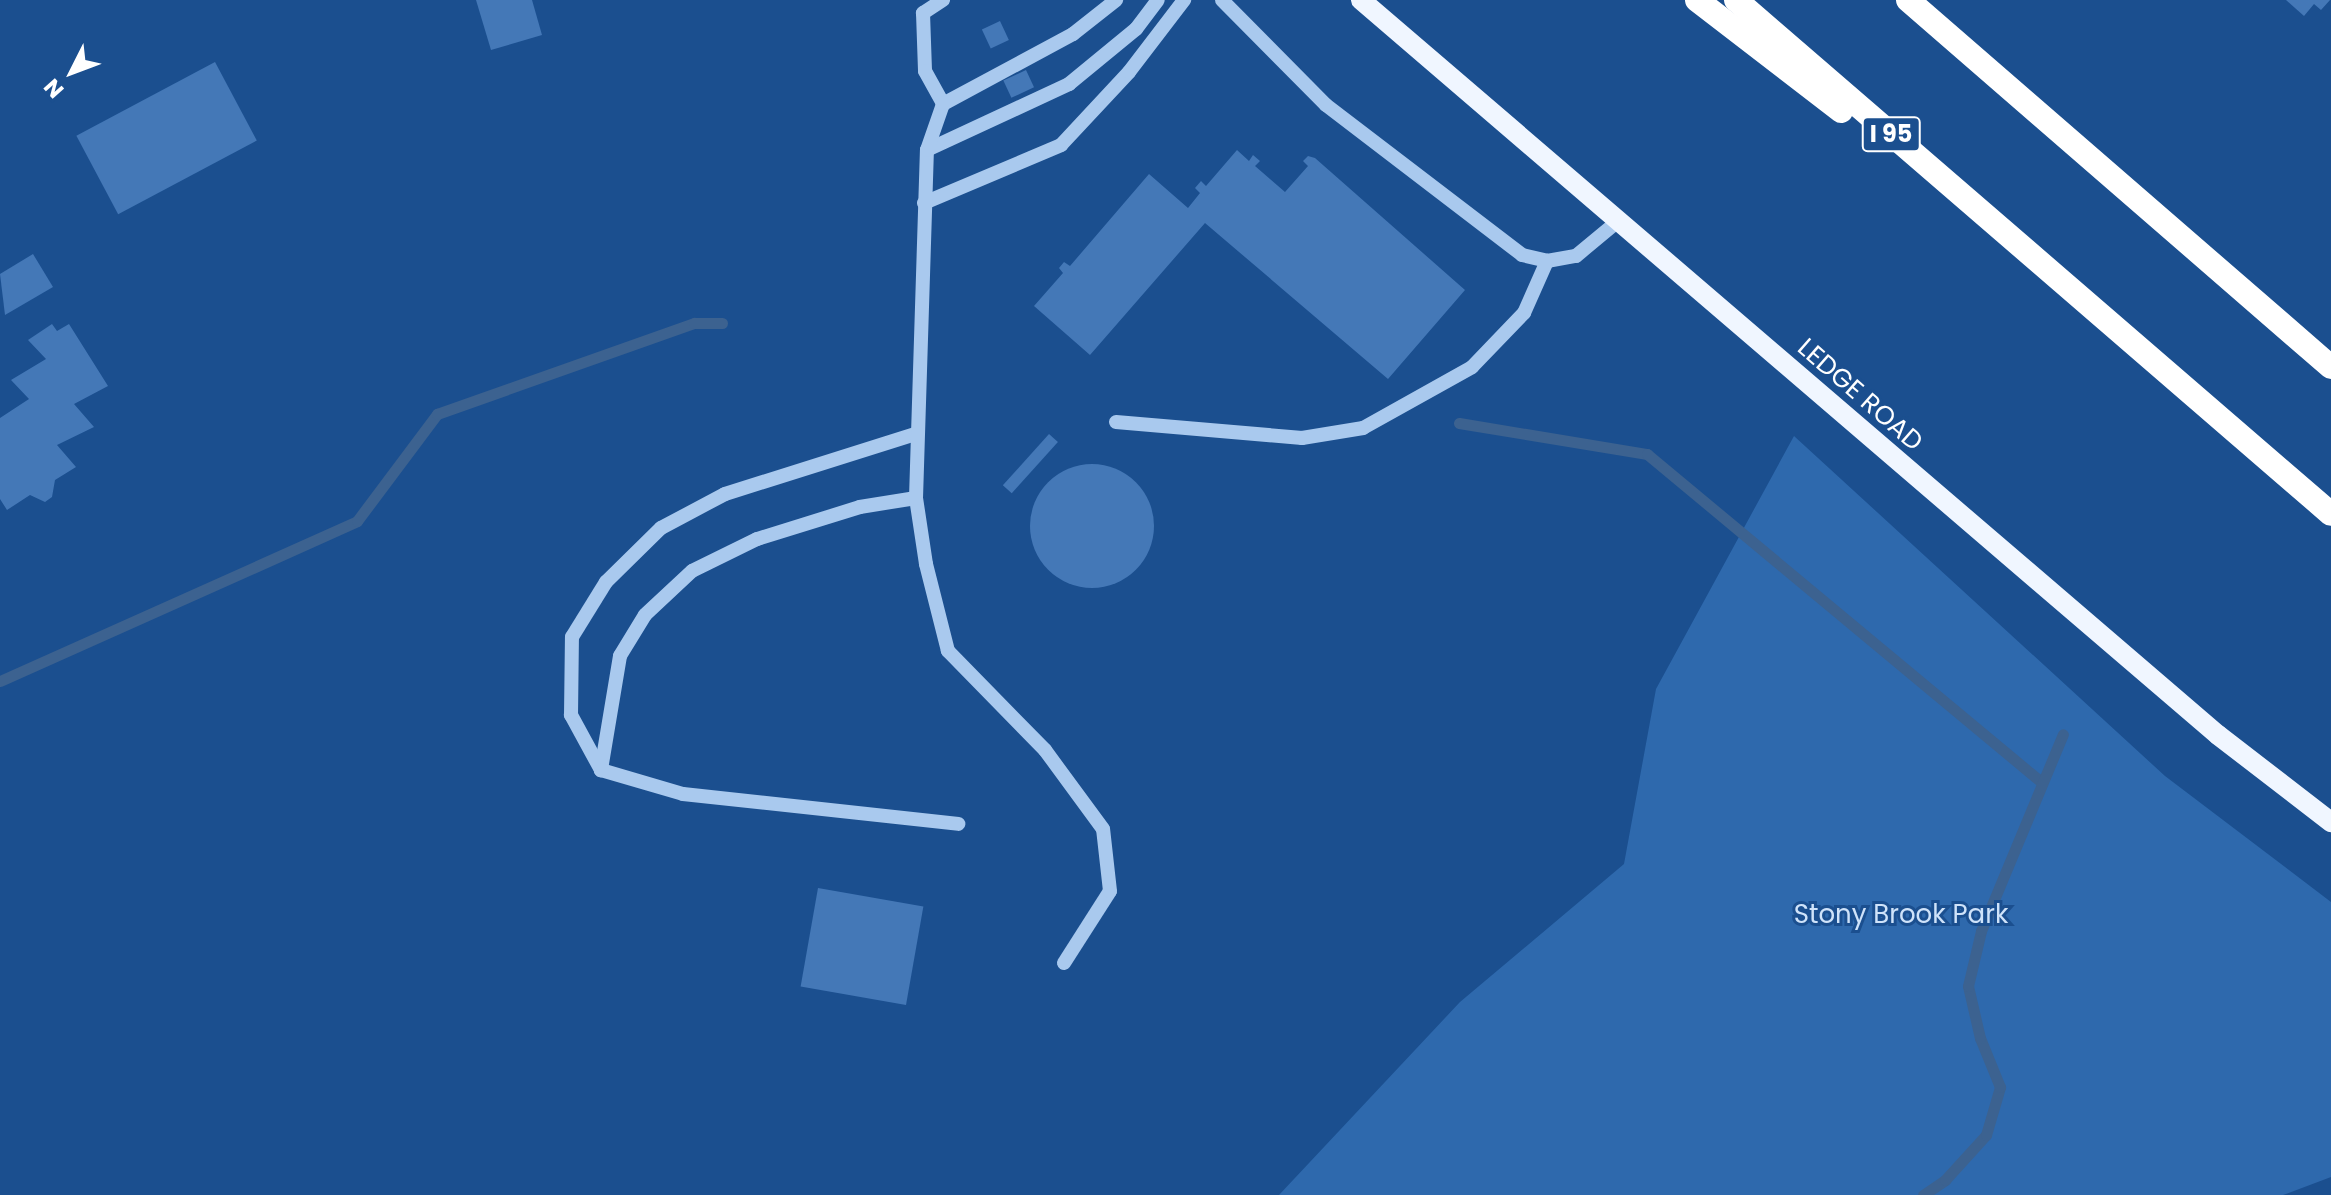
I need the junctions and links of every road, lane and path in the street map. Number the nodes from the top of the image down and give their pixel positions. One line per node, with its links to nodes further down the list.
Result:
1 (943, 0): 11 (lane)
2 (1116, 0): 11 (lane)
3 (1158, 0): 13 (lane)
4 (1184, 0): 14 (lane)
5 (1222, 0): 16 (lane)
6 (1361, 0): 15 (main road, LEDGE ROAD)
7 (1697, 0): 17 (highway)
8 (1736, 0): 17 (highway, I 95)
9 (1908, 0): 12 (highway)
10 (1927, 0): 12 (highway)
11 (943, 104): 13 (lane)
12 (2053, 127): 18 (highway)
13 (927, 150): 14 (lane)
14 (924, 203): 20 (lane)
15 (1618, 221): 16 (lane); 24 (main road, LEDGE ROAD)
16 (1547, 261): 19 (lane)
17 (2045, 268): 22 (highway, I 95)
18 (2331, 367)
19 (1116, 422)
20 (918, 433): 21 (lane); 23 (lane)
21 (916, 498): 23 (lane); 26 (lane)
22 (2331, 514)
23 (601, 770): 25 (lane)
24 (2331, 822)
25 (958, 824)
26 (1064, 963)

